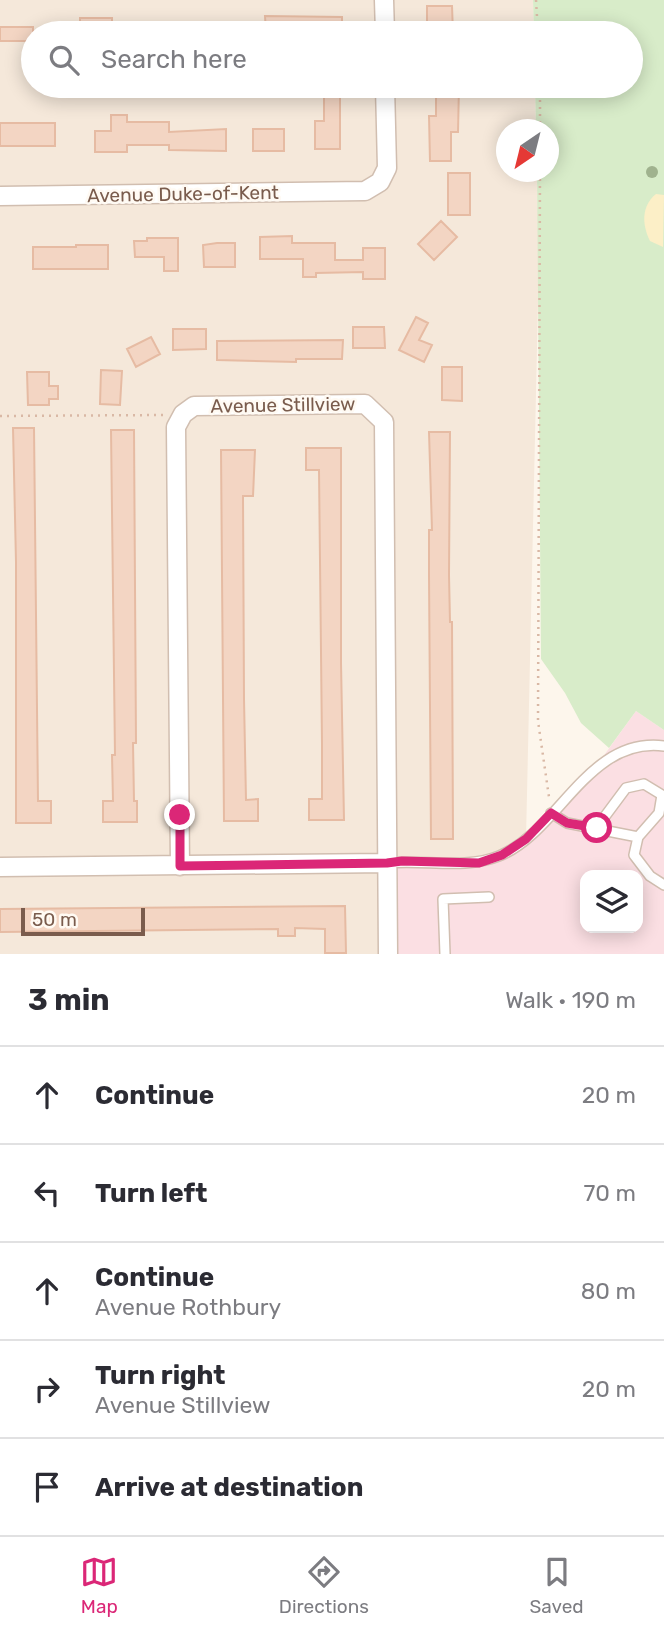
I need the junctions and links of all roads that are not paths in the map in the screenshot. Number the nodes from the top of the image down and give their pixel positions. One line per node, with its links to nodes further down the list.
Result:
1 (384, 0): 2 (street)
2 (385, 21)
3 (385, 98): 4 (street, Avenue Duke-of-Kent)
4 (0, 196)
5 (664, 746): 6 (lane)
6 (551, 813): 7 (lane); 9 (lane)
7 (597, 828): 8 (lane); 8 (lane)
8 (638, 837): 12 (lane)
9 (387, 863): 10 (street); 10 (street, Avenue Stillview); 14 (street, Avenue Stillview)
10 (180, 866): 11 (street)
11 (0, 867)
12 (664, 885)
13 (489, 897): 15 (lane)
14 (388, 954)
15 (445, 954)

